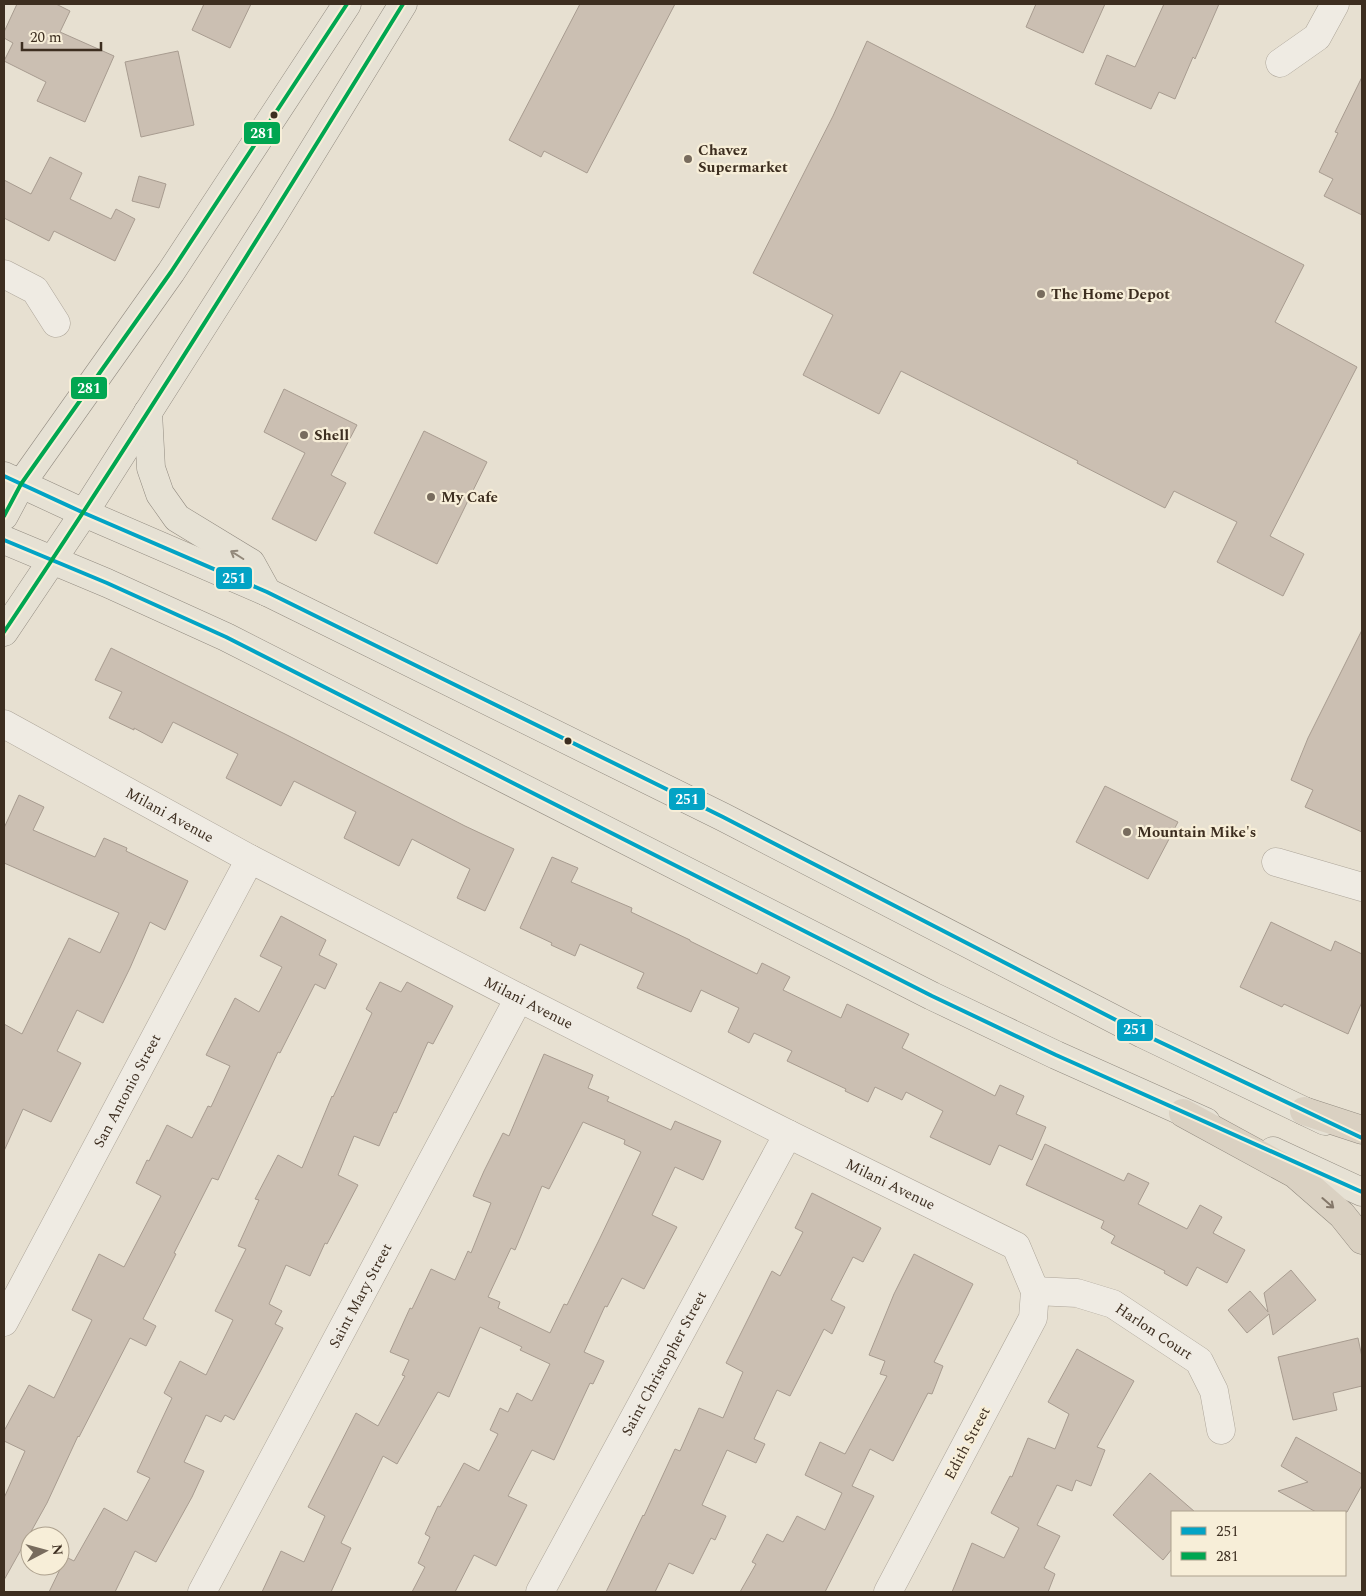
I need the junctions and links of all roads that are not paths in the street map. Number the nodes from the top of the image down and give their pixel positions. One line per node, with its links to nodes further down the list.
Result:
1 (347, 4): 8 (main road)
2 (402, 4): 7 (main road)
3 (1335, 4): 4 (street)
4 (1280, 63)
5 (4, 274): 6 (street)
6 (56, 323)
7 (148, 412): 9 (main road); 13 (main road, one-way to 7)
8 (12, 480): 9 (main road); 10 (main road)
9 (84, 513): 12 (main road); 13 (main road)
10 (4, 516)
11 (4, 540): 12 (main road)
12 (51, 560): 14 (main road); 21 (main road)
13 (267, 592): 20 (main road)
14 (4, 632)
15 (4, 724): 16 (street, Milani Avenue)
16 (250, 859): 19 (street, Milani Avenue); 28 (street, San Antonio Street)
17 (1276, 862): 18 (street)
18 (1362, 887)
19 (519, 998): 23 (street, Milani Avenue); 30 (street, Saint Mary Street)
20 (1304, 1111): 22 (highway); 24 (main road)
21 (1183, 1112): 25 (main road); 26 (highway, one-way to 26)
22 (1362, 1130)
23 (788, 1134): 27 (street, Milani Avenue); 31 (street, Saint Christopher Street)
24 (1362, 1138)
25 (1362, 1192)
26 (1362, 1240)
27 (1035, 1292): 29 (street, Harlon Court); 32 (street, Edith Street)
28 (4, 1322)
29 (1221, 1430)
30 (202, 1592)
31 (540, 1592)
32 (888, 1592)

